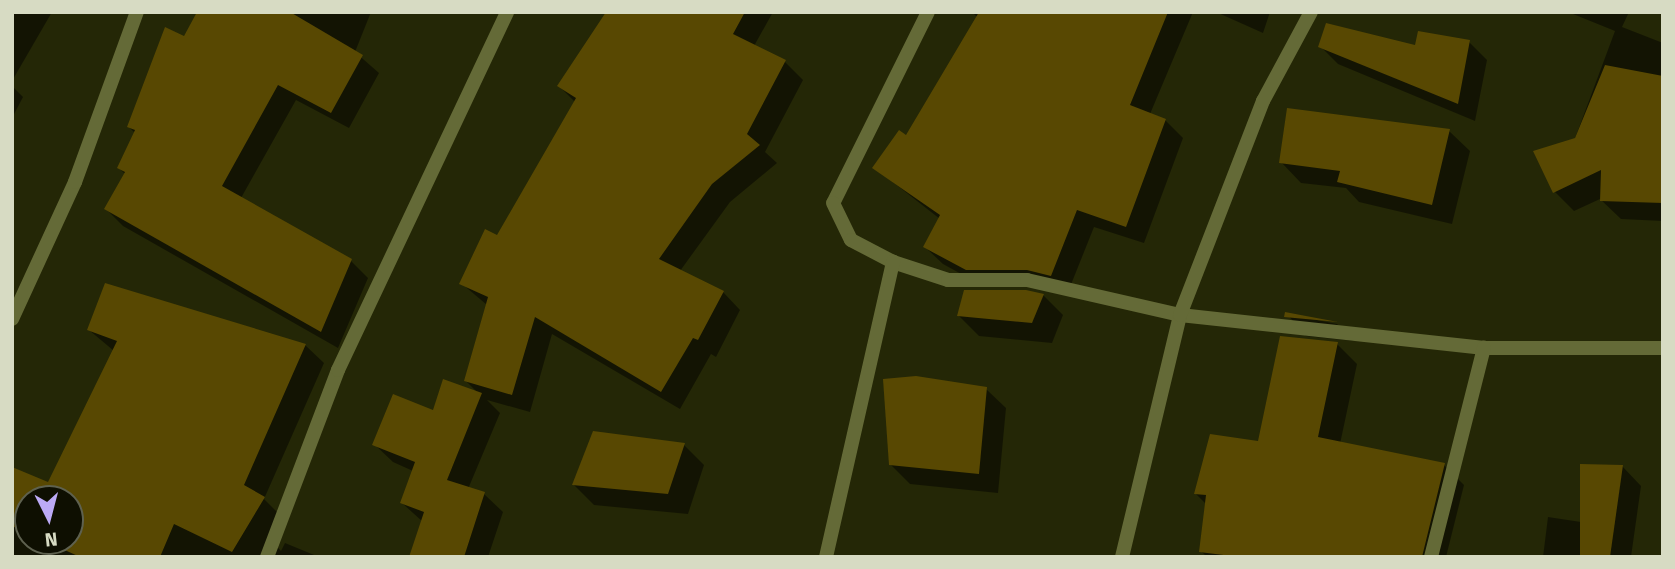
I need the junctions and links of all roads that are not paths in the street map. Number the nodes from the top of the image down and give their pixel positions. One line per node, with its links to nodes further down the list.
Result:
1 (137, 12): 7 (street)
2 (507, 12): 10 (street)
3 (928, 12): 5 (street)
4 (1311, 12): 6 (street)
5 (893, 262): 6 (street); 11 (street)
6 (1180, 315): 8 (street); 12 (street)
7 (12, 319)
8 (1484, 348): 9 (street); 13 (street)
9 (1663, 348)
10 (267, 557)
11 (826, 557)
12 (1122, 557)
13 (1431, 557)

